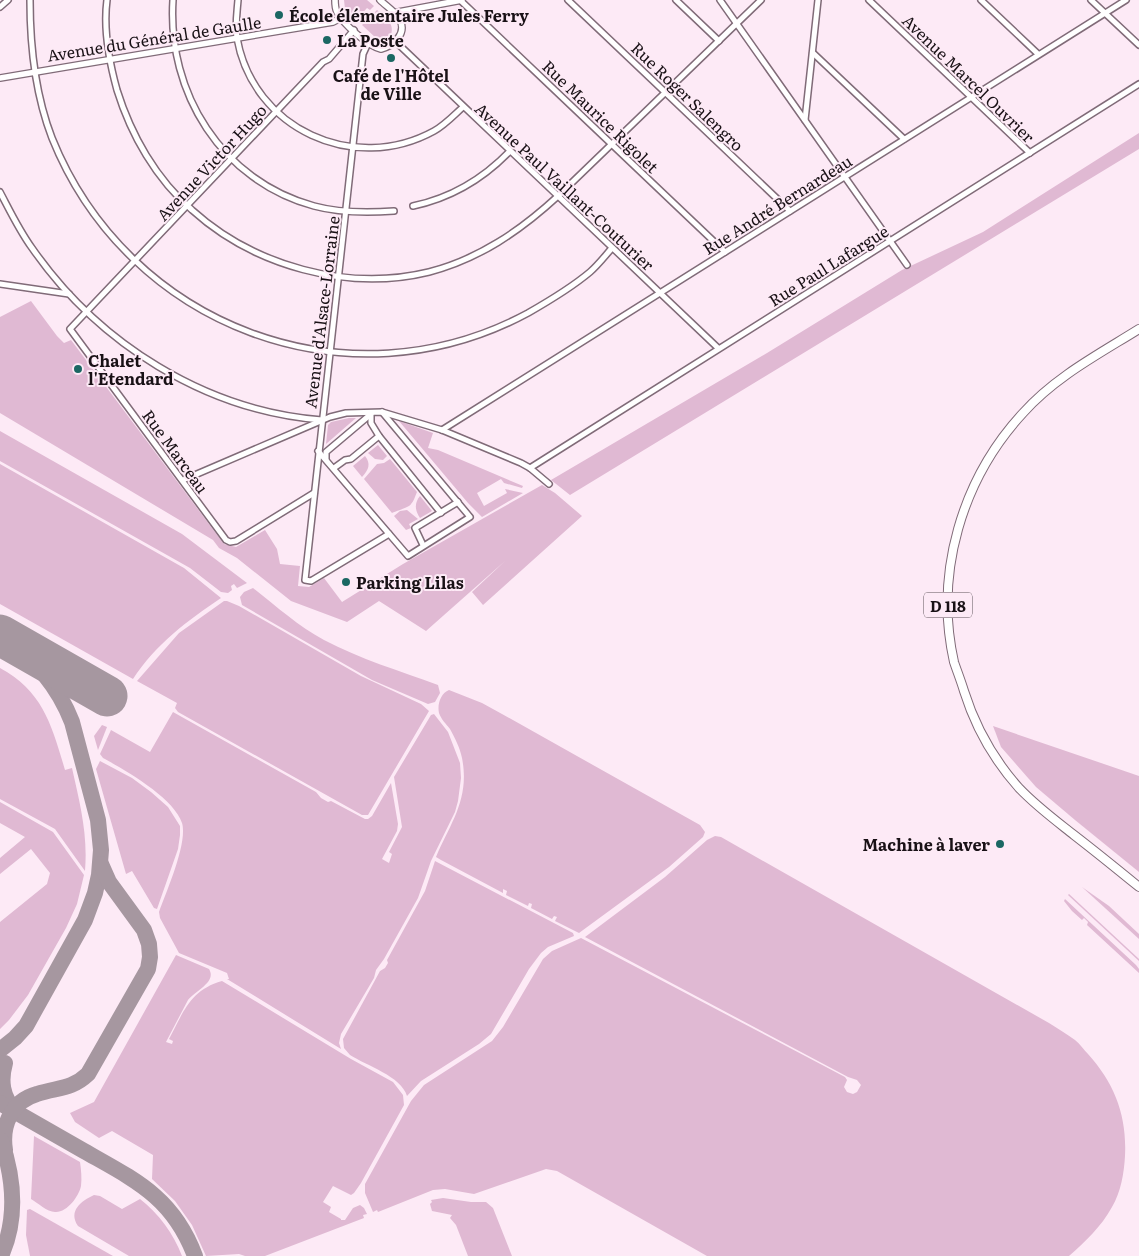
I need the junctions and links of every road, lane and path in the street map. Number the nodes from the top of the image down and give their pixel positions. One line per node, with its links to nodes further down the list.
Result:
1 (8, 0): 18 (street)
2 (30, 0): 33 (street)
3 (107, 0): 32 (street)
4 (173, 0): 29 (street)
5 (238, 0): 24 (street)
6 (335, 0): 21 (street)
7 (461, 0): 19 (street); 42 (street, Rue Maurice Rigolet)
8 (568, 0): 36 (street, Rue Roger Salengro)
9 (676, 0): 25 (street)
10 (720, 0): 22 (street)
11 (761, 0): 22 (street)
12 (818, 0): 30 (street)
13 (869, 0): 37 (street, Avenue Marcel Ouvrier)
14 (981, 0): 31 (street)
15 (1091, 0): 20 (street)
16 (1126, 0): 20 (street, Rue André Bernardeau)
17 (381, 1): 19 (street)
18 (0, 8)
19 (394, 13): 26 (street)
20 (1105, 13): 28 (street); 31 (street, Rue André Bernardeau)
21 (342, 18): 23 (street); 24 (street, Avenue du Général de Gaulle)
22 (737, 24): 25 (street); 40 (street)
23 (354, 30): 27 (street); 39 (street, Avenue Victor Hugo)
24 (237, 38): 29 (street, Avenue du Général de Gaulle); 39 (street)
25 (719, 41): 36 (street)
26 (396, 42): 27 (street); 38 (street, Avenue Paul Vaillant-Couturier)
27 (368, 43): 43 (street, Avenue d'Alsace-Lorraine)
28 (1139, 45)
29 (174, 48): 32 (street, Avenue du Général de Gaulle); 46 (street)
30 (813, 53): 40 (street); 41 (street)
31 (1038, 54): 37 (street, Rue André Bernardeau)
32 (109, 60): 33 (street, Avenue du Général de Gaulle); 50 (street)
33 (35, 72): 34 (street, Avenue du Général de Gaulle); 58 (street)
34 (0, 78)
35 (1139, 84): 45 (street, Rue Paul Lafargue)
36 (666, 92): 42 (street); 54 (street, Rue Roger Salengro)
37 (971, 97): 41 (street, Rue André Bernardeau); 45 (street, Avenue Marcel Ouvrier)
38 (463, 107): 43 (street); 44 (street, Avenue Paul Vaillant-Couturier)
39 (277, 112): 43 (street); 46 (street, Avenue Victor Hugo)
40 (805, 120): 47 (street)
41 (904, 139): 47 (street, Rue André Bernardeau)
42 (612, 144): 49 (street); 57 (street, Rue Maurice Rigolet)
43 (353, 147): 52 (street, Avenue d'Alsace-Lorraine)
44 (510, 151): 49 (street, Avenue Paul Vaillant-Couturier); 51 (street)
45 (1030, 153): 55 (street, Rue Paul Lafargue)
46 (233, 158): 50 (street, Avenue Victor Hugo); 52 (street)
47 (845, 176): 54 (street, Rue André Bernardeau); 55 (street)
48 (0, 192): 63 (street)
49 (558, 196): 56 (street, Avenue Paul Vaillant-Couturier); 60 (street)
50 (187, 206): 58 (street, Avenue Victor Hugo); 60 (street)
51 (413, 206)
52 (346, 211): 53 (street); 60 (street, Avenue d'Alsace-Lorraine)
53 (394, 211)
54 (790, 211): 57 (street, Rue André Bernardeau)
55 (890, 241): 59 (street); 67 (street, Rue Paul Lafargue)
56 (612, 248): 62 (street, Avenue Paul Vaillant-Couturier); 68 (street)
57 (725, 252): 62 (street, Rue André Bernardeau)
58 (135, 261): 64 (street, Avenue Victor Hugo); 68 (street)
59 (907, 264)
60 (338, 276): 68 (street, Avenue d'Alsace-Lorraine)
61 (0, 284): 63 (street)
62 (659, 293): 67 (street, Avenue Paul Vaillant-Couturier); 72 (street, Rue André Bernardeau)
63 (69, 294): 64 (street)
64 (87, 312): 65 (street, Avenue Victor Hugo); 71 (street)
65 (70, 329): 78 (street, Rue Marceau)
66 (1139, 329): 85 (main road, D 118)
67 (718, 348): 77 (street, Rue Paul Lafargue)
68 (330, 352): 71 (street, Avenue d'Alsace-Lorraine)
69 (382, 412): 70 (street); 72 (street); 81 (street)
70 (371, 413): 71 (street); 73 (street); 75 (street)
71 (322, 420): 74 (street, Avenue d'Alsace-Lorraine); 78 (street)
72 (442, 430): 77 (street)
73 (379, 436): 76 (street); 82 (street)
74 (318, 451): 75 (street); 80 (street, Avenue d'Alsace-Lorraine)
75 (326, 459): 76 (street)
76 (334, 468): 83 (street)
77 (530, 468): 79 (street)
78 (183, 480): 80 (street, Rue Marceau)
79 (549, 484)
80 (314, 494): 83 (street, Avenue d'Alsace-Lorraine)
81 (458, 502): 82 (street); 84 (street)
82 (441, 513): 84 (street)
83 (389, 534): 84 (street)
84 (423, 545)
85 (1139, 887)

